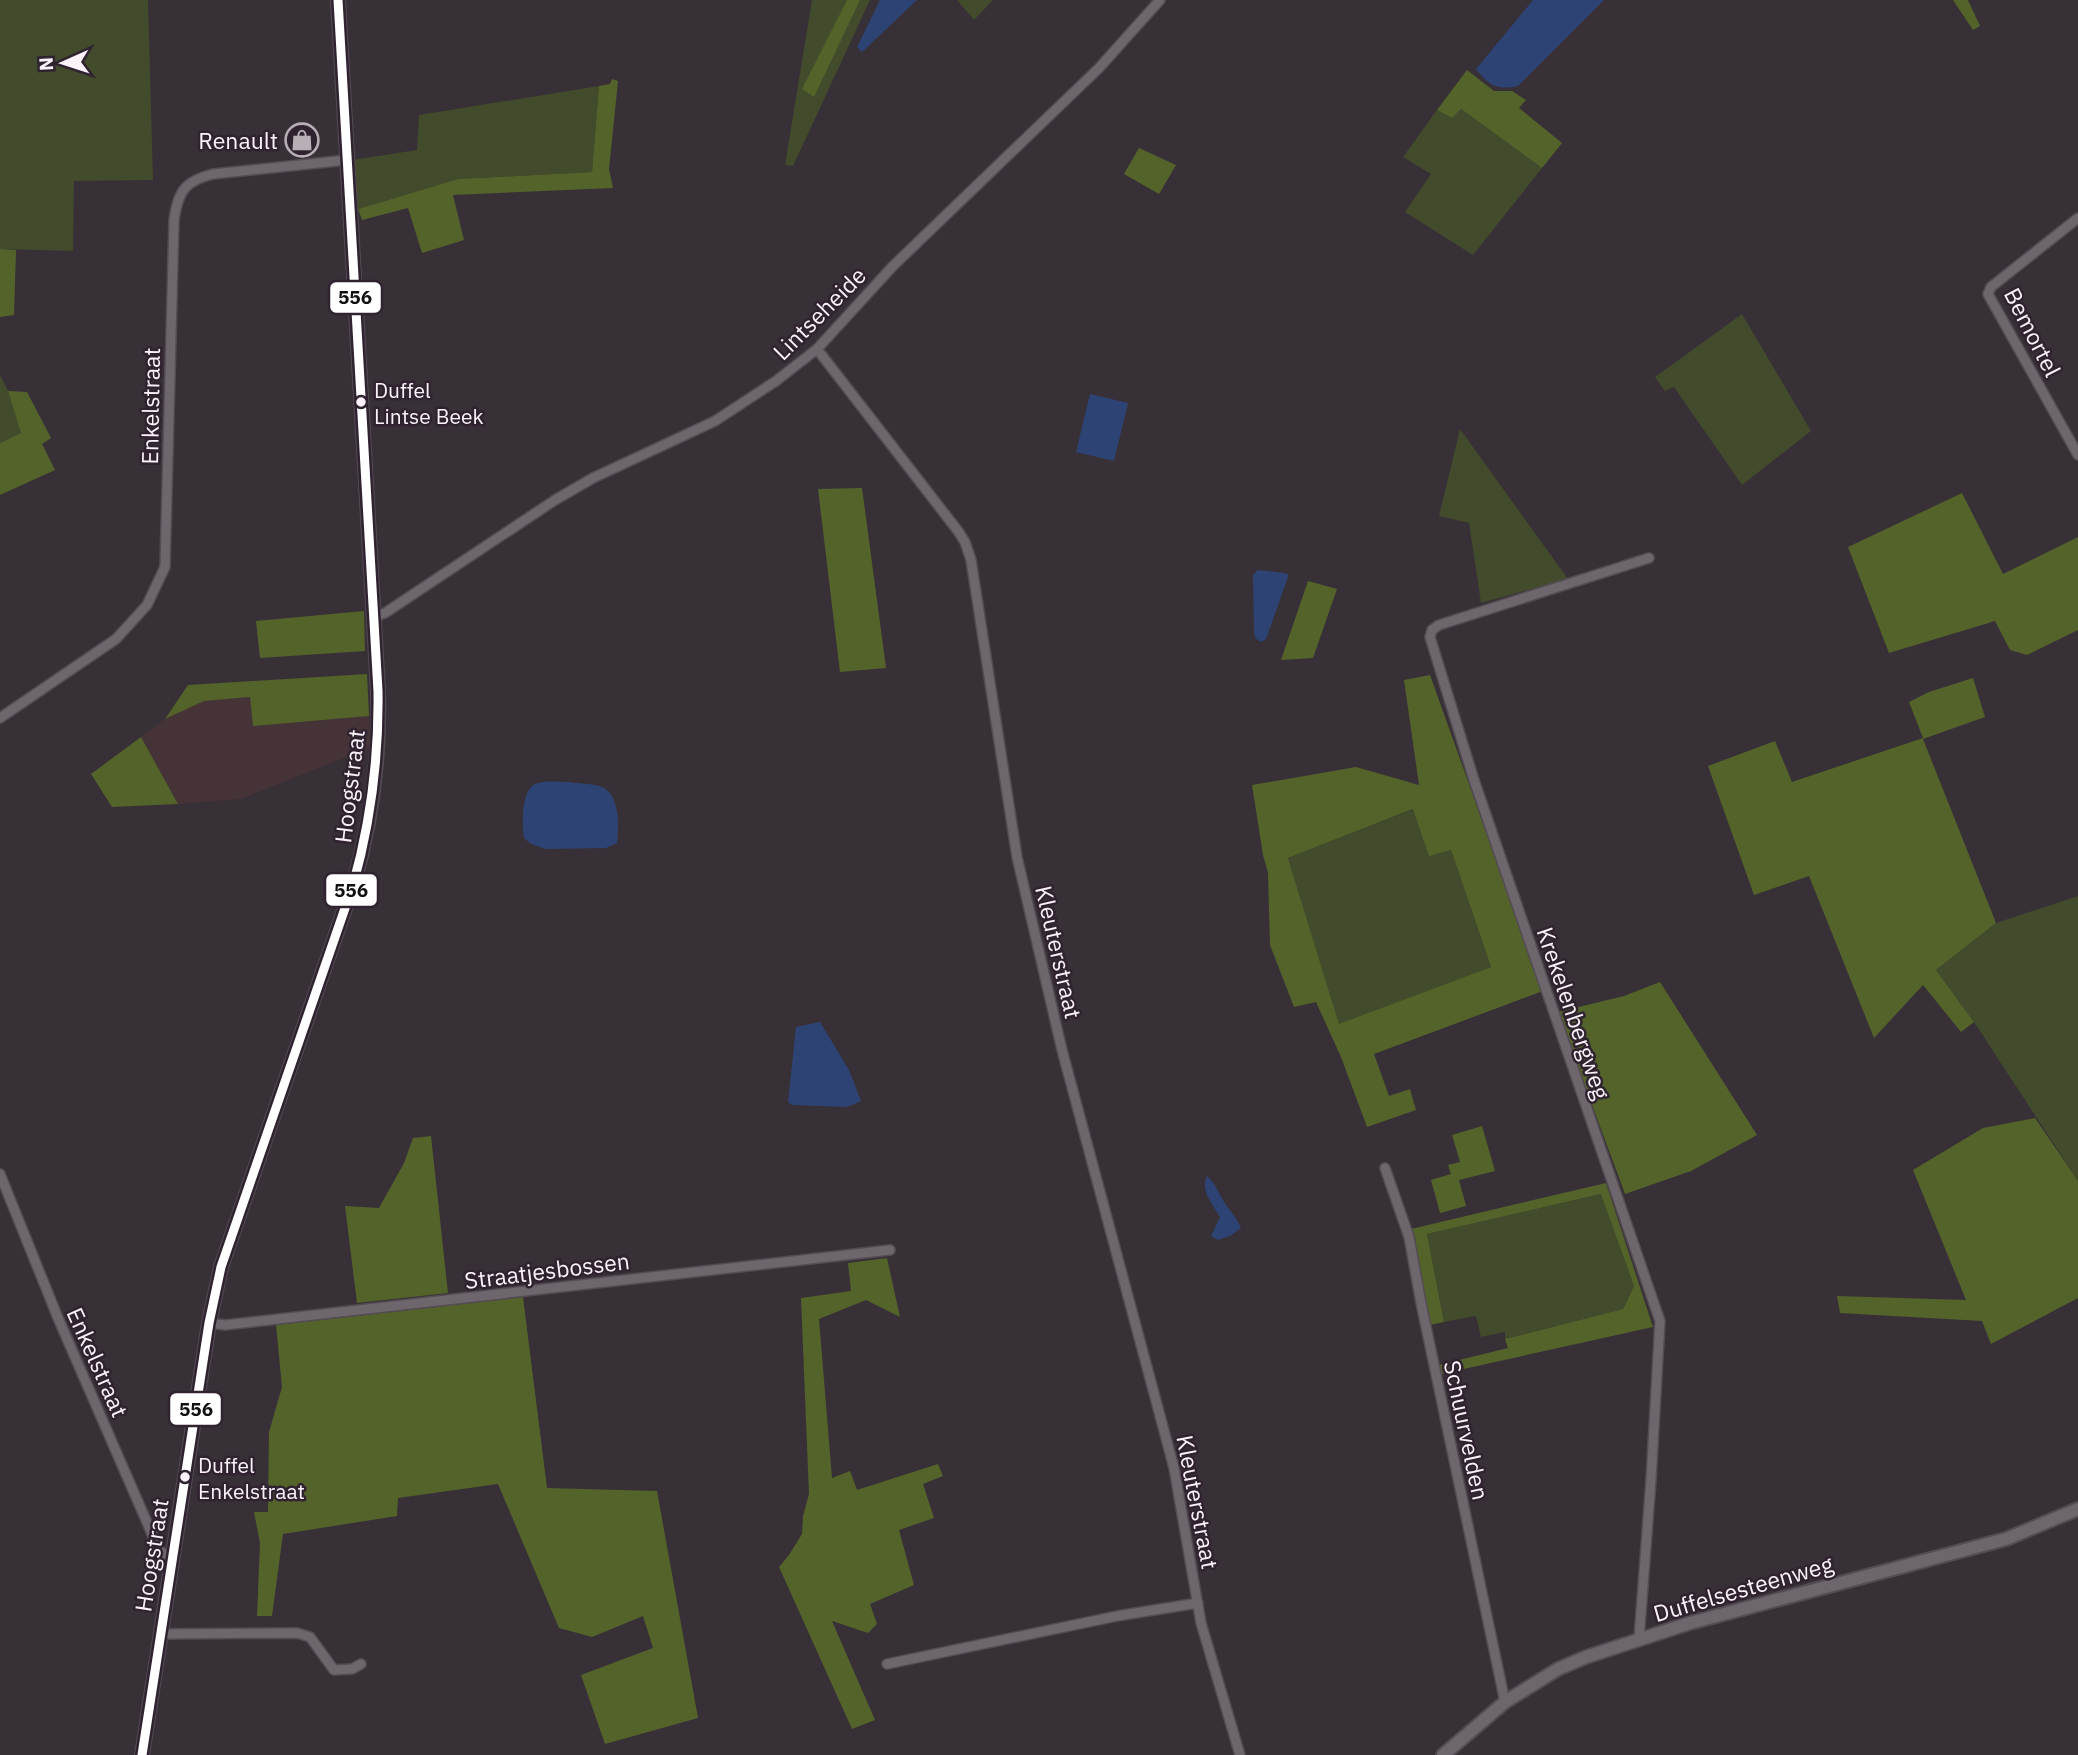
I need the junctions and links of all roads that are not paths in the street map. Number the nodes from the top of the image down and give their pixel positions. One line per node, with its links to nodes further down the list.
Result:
1 (338, 0): 3 (street, Hoogstraat)
2 (1160, 0): 5 (street, Lintseheide)
3 (347, 160): 8 (street, Hoogstraat); 9 (street, Enkelstraat)
4 (2078, 218): 6 (street, Bemortel)
5 (817, 349): 8 (street, Lintseheide); 16 (street, Kleuterstraat)
6 (2078, 455)
7 (1649, 558): 18 (street, Krekelenbergweg)
8 (373, 617): 13 (street, Hoogstraat)
9 (0, 718)
10 (1385, 1168): 21 (street, Schuurvelden)
11 (0, 1174): 15 (street, Enkelstraat)
12 (890, 1250): 13 (street, Straatjesbossen)
13 (209, 1323): 15 (street, Hoogstraat)
14 (2078, 1509): 18 (street, Duffelsesteenweg)
15 (172, 1558): 17 (street, Hoogstraat)
16 (1198, 1603): 20 (street, Kleuterstraat); 23 (street, Kleuterstraat)
17 (161, 1633): 19 (street, Hoogstraat); 22 (street, Hoogstraat)
18 (1639, 1639): 21 (street, Duffelsesteenweg)
19 (361, 1664)
20 (887, 1664)
21 (1505, 1702): 24 (street, Duffelsesteenweg)
22 (142, 1755)
23 (1240, 1755)
24 (1443, 1755)

